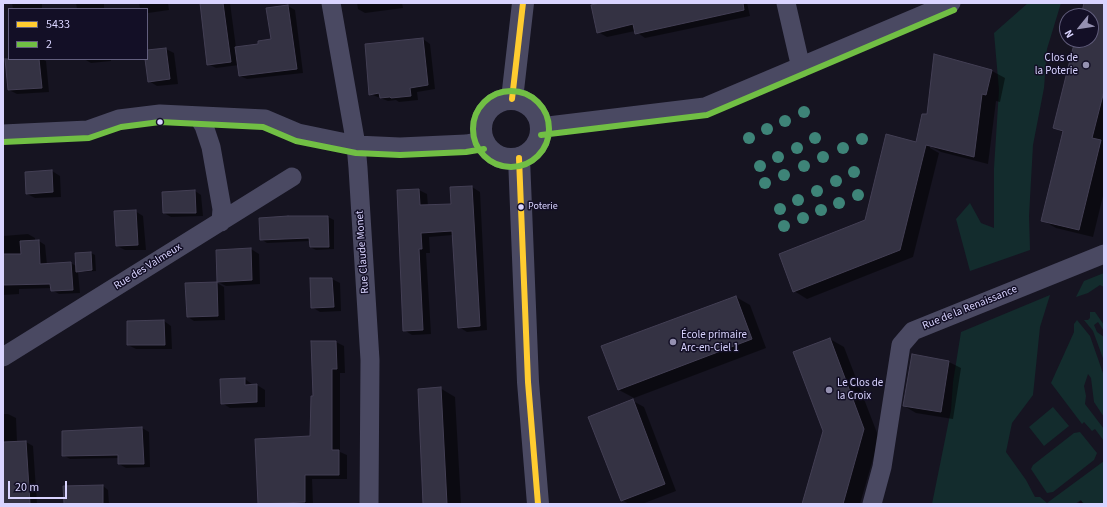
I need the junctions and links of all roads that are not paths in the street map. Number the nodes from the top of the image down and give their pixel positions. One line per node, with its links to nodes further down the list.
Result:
1 (331, 3): 11 (street, Rue Claude Monet)
2 (523, 3): 6 (street)
3 (786, 3): 5 (street)
4 (951, 3): 5 (street)
5 (801, 68): 8 (street)
6 (512, 99): 8 (street); 10 (street)
7 (198, 116): 9 (street); 11 (street); 14 (street)
8 (540, 127): 12 (street)
9 (3, 134)
10 (483, 141): 11 (street); 12 (street)
11 (356, 145): 17 (street, Rue Claude Monet)
12 (520, 158): 18 (street)
13 (292, 177): 14 (street, Rue des Valmeux)
14 (221, 222): 16 (street, Rue des Valmeux)
15 (1104, 254): 19 (street, Rue de la Renaissance)
16 (3, 357)
17 (369, 504)
18 (538, 504)
19 (872, 504)

